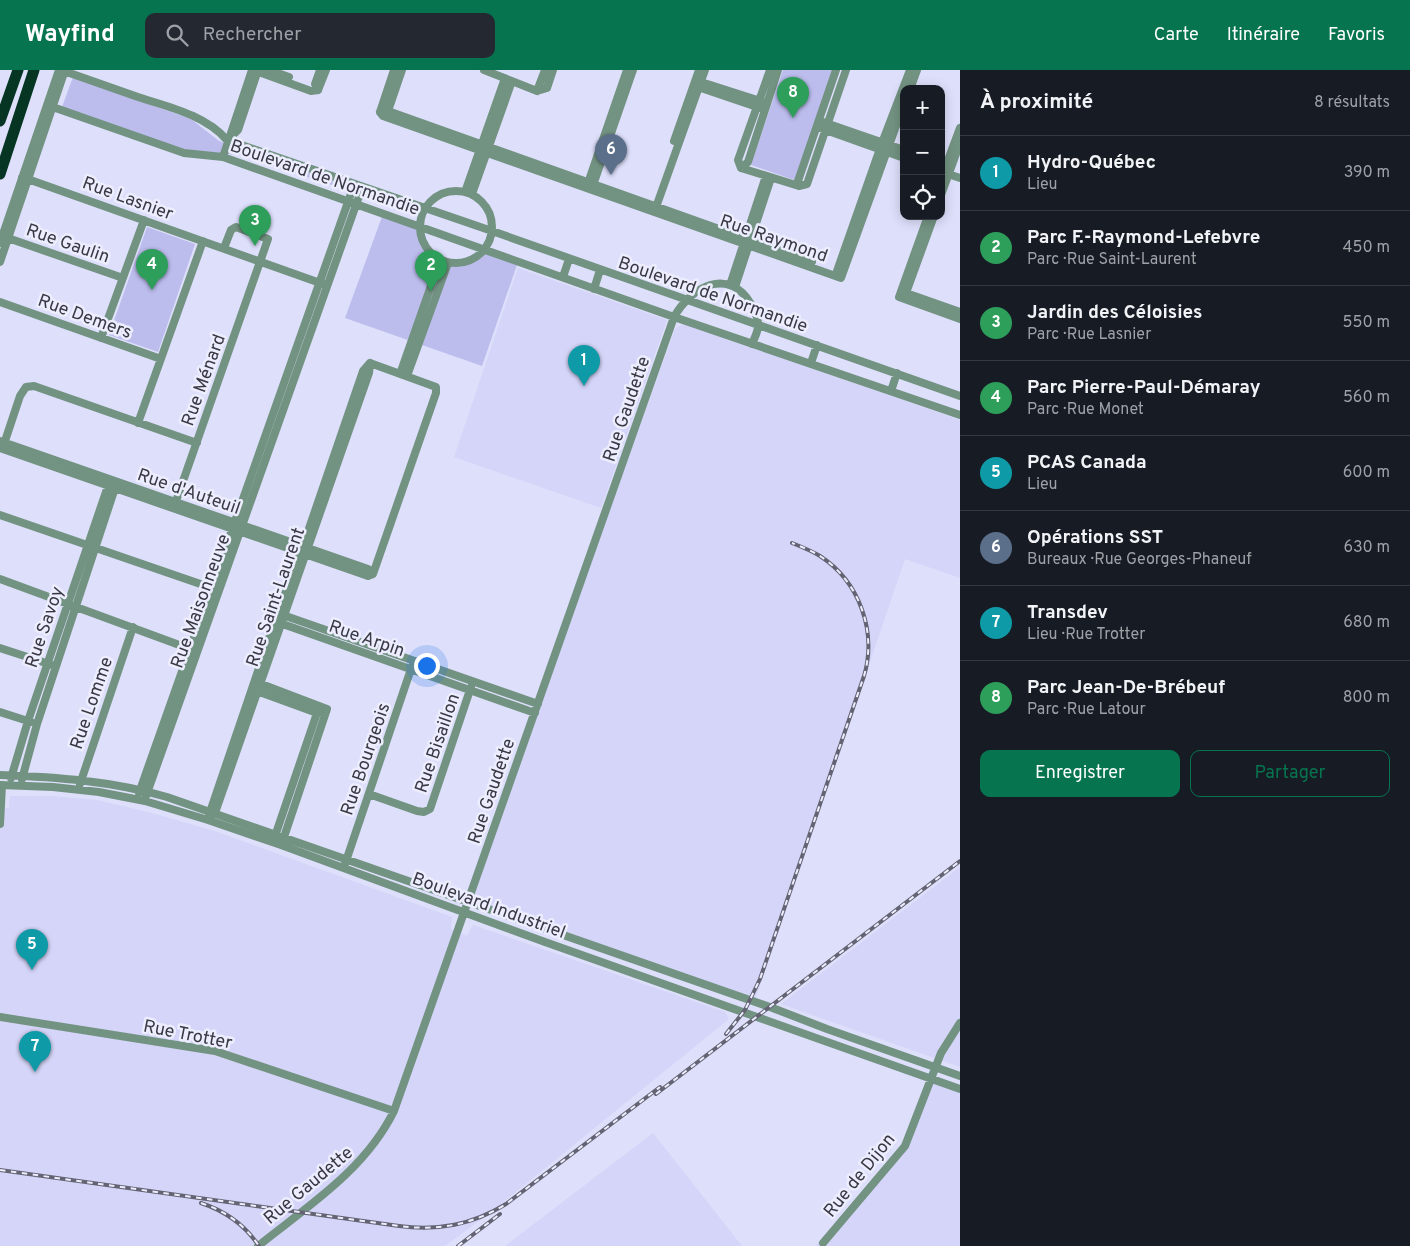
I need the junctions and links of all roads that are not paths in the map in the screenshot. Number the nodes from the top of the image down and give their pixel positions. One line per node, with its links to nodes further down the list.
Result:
1 (18, 70): 31 (highway)
2 (34, 70): 45 (highway)
3 (62, 70): 28 (street); 36 (street, Boulevard de Normandie)
4 (255, 70): 25 (street); 36 (street)
5 (269, 70): 25 (street)
6 (320, 70): 25 (street)
7 (326, 70): 25 (street)
8 (394, 70): 29 (street)
9 (402, 70): 29 (street)
10 (484, 70): 23 (street)
11 (545, 70): 26 (street)
12 (553, 70): 26 (street)
13 (627, 70): 34 (street)
14 (633, 70): 34 (street)
15 (698, 70): 24 (street)
16 (705, 70): 24 (street)
17 (770, 70): 27 (street)
18 (778, 70): 27 (street)
19 (836, 70): 32 (street)
20 (846, 70): 33 (street)
21 (917, 70): 22 (street, Rue Raymond)
22 (910, 75): 38 (street, Rue Raymond)
23 (509, 80): 26 (street); 39 (street)
24 (697, 84): 27 (street); 57 (street)
25 (316, 87)
26 (537, 91)
27 (762, 105): 46 (street)
28 (49, 106): 42 (street, Boulevard de Normandie); 47 (street)
29 (384, 112): 39 (street, Rue Raymond)
30 (900, 113): 38 (street, Rue Raymond)
31 (0, 121)
32 (817, 123): 33 (street); 51 (street)
33 (826, 126): 38 (street); 51 (street)
34 (610, 127): 50 (street)
35 (960, 128): 43 (street)
36 (228, 140): 42 (street); 49 (street, Boulevard de Normandie)
37 (960, 144): 43 (street)
38 (884, 147): 40 (street); 41 (street); 66 (street, Rue Raymond)
39 (484, 149): 50 (street, Rue Raymond); 53 (street)
40 (900, 149)
41 (900, 156)
42 (223, 157): 54 (street, Boulevard de Normandie)
43 (945, 170): 44 (street); 48 (street)
44 (960, 170)
45 (0, 174)
46 (768, 177): 51 (street); 66 (street)
47 (25, 178): 58 (street, Rue Lasnier); 64 (street)
48 (960, 178)
49 (354, 185): 52 (street, Boulevard de Normandie); 54 (street, Rue Maisonneuve)
50 (590, 186): 57 (street, Rue Raymond)
51 (799, 186)
52 (362, 188): 55 (street, Rue Maisonneuve); 56 (street, Boulevard de Normandie)
53 (468, 193): 56 (street); 62 (street)
54 (348, 202): 55 (street, Boulevard de Normandie); 76 (street, Rue Maisonneuve)
55 (356, 205): 61 (street, Boulevard de Normandie); 77 (street, Rue Maisonneuve)
56 (425, 208): 61 (street); 62 (street, Boulevard de Normandie)
57 (653, 209): 66 (street, Rue Raymond)
58 (144, 220): 65 (street, Rue Lasnier); 75 (street)
59 (927, 220): 63 (street)
60 (932, 220): 63 (street)
61 (419, 226): 68 (street, Boulevard de Normandie); 72 (street)
62 (492, 231): 68 (street); 69 (street, Boulevard de Normandie)
63 (925, 232): 80 (street)
64 (3, 239): 71 (street); 75 (street, Rue Gaulin)
65 (203, 241): 67 (street, Rue Lasnier); 92 (street)
66 (747, 242): 78 (street)
67 (224, 248): 70 (street, Rue Lasnier); 70 (street)
68 (485, 250): 72 (street); 74 (street, Boulevard de Normandie)
69 (569, 259): 73 (street, Boulevard de Normandie); 74 (street)
70 (262, 261): 76 (street, Rue Lasnier); 101 (street, Rue Ménard)
71 (0, 262)
72 (444, 262): 95 (street)
73 (600, 270): 79 (street, Boulevard de Normandie); 81 (street, Boulevard de Normandie)
74 (563, 277): 79 (street, Boulevard de Normandie)
75 (123, 278): 87 (street)
76 (319, 282): 77 (street, Rue Lasnier); 88 (street, Rue Maisonneuve)
77 (328, 286): 89 (street, Rue Maisonneuve)
78 (732, 286): 81 (street); 86 (street)
79 (594, 288): 84 (street, Boulevard de Normandie)
80 (902, 295): 83 (street); 85 (street)
81 (685, 300): 84 (street, Rue Gaudette); 86 (street, Boulevard de Normandie)
82 (0, 302): 87 (street, Rue Demers)
83 (960, 312)
84 (674, 317): 90 (street, Boulevard de Normandie); 124 (street, Rue Gaudette)
85 (960, 319)
86 (758, 326): 90 (street); 91 (street, Boulevard de Normandie)
87 (101, 338): 92 (street, Rue Demers)
88 (299, 341): 89 (street); 98 (street, Rue Maisonneuve)
89 (307, 343): 98 (street, Rue Maisonneuve)
90 (752, 344): 93 (street, Boulevard de Normandie)
91 (817, 345): 93 (street, Boulevard de Normandie); 94 (street, Boulevard de Normandie)
92 (161, 359): 100 (street)
93 (811, 363): 96 (street, Boulevard de Normandie)
94 (898, 374): 96 (street); 97 (street, Boulevard de Normandie)
95 (403, 375): 108 (street, Rue Saint-Laurent); 109 (street, Rue Saint-Laurent)
96 (891, 392): 99 (street, Boulevard de Normandie)
97 (960, 396)
98 (280, 406): 106 (street, Rue Maisonneuve)
99 (960, 415)
100 (138, 423): 101 (street); 102 (street)
101 (197, 443): 104 (street, Rue Ménard)
102 (2, 445): 103 (street, Rue d'Auteuil)
103 (113, 484): 104 (street, Rue d'Auteuil); 107 (street, Rue Savoy)
104 (174, 505): 106 (street, Rue d'Auteuil)
105 (0, 515): 107 (street)
106 (237, 527): 108 (street, Rue d'Auteuil); 111 (street, Rue Maisonneuve)
107 (92, 546): 111 (street); 112 (street, Rue Savoy)
108 (305, 551): 109 (street, Rue d'Auteuil); 113 (street, Rue Saint-Laurent)
109 (369, 574)
110 (0, 579): 112 (street)
111 (215, 589): 116 (street, Rue Maisonneuve)
112 (72, 605): 114 (street); 118 (street, Rue Savoy); 119 (street, Rue Savoy)
113 (280, 619): 117 (street, Rue Arpin); 120 (street, Rue Arpin); 122 (street, Rue Saint-Laurent)
114 (133, 627): 116 (street); 135 (street, Rue Lomme)
115 (0, 648): 118 (street)
116 (194, 650): 139 (street, Rue Maisonneuve)
117 (414, 661): 120 (street, Rue Bourgeois); 121 (street, Rue Arpin)
118 (48, 664): 119 (street); 129 (street, Rue Savoy)
119 (56, 667): 130 (street, Rue Savoy)
120 (411, 669): 123 (street, Rue Arpin); 140 (street, Rue Bourgeois)
121 (473, 681): 123 (street, Rue Bisaillon); 124 (street, Rue Arpin)
122 (256, 687): 125 (street); 127 (street); 142 (street, Rue Saint-Laurent)
123 (470, 690): 128 (street, Rue Arpin); 140 (street, Rue Bisaillon)
124 (538, 704): 128 (street, Rue Gaudette)
125 (327, 709): 127 (street); 131 (street)
126 (0, 712): 129 (street)
127 (317, 713): 131 (street)
128 (535, 713): 149 (street, Rue Gaudette)
129 (28, 721): 130 (street); 133 (street, Rue Savoy)
130 (37, 724): 134 (street, Rue Savoy)
131 (304, 766): 145 (street); 146 (street)
132 (0, 775): 133 (street, Boulevard Industriel)
133 (12, 775): 134 (street, Boulevard Industriel); 136 (street, Rue Savoy)
134 (22, 776): 135 (street, Boulevard Industriel); 137 (street, Rue Savoy)
135 (81, 780): 138 (street, Rue Lomme); 139 (street, Boulevard Industriel)
136 (4, 786): 137 (street, Boulevard Industriel); 144 (street)
137 (21, 786): 138 (street, Boulevard Industriel)
138 (78, 789): 141 (street, Boulevard Industriel)
139 (144, 791): 141 (street, Rue Maisonneuve); 142 (street, Boulevard Industriel)
140 (369, 794): 147 (street, Rue Bourgeois)
141 (141, 800): 143 (street, Boulevard Industriel)
142 (213, 812): 143 (street, Rue Saint-Laurent); 145 (street, Boulevard Industriel)
143 (210, 821): 145 (street, Boulevard Industriel)
144 (0, 824)
145 (274, 838): 146 (street, Boulevard Industriel)
146 (283, 841): 147 (street, Boulevard Industriel); 148 (street, Boulevard Industriel)
147 (347, 859): 148 (street, Rue Bourgeois); 149 (street, Boulevard Industriel)
148 (344, 868): 150 (street, Boulevard Industriel)
149 (468, 901): 150 (street, Rue Gaudette); 151 (street, Boulevard Industriel)
150 (464, 913): 152 (street, Boulevard Industriel); 167 (street, Rue Gaudette)
151 (551, 930): 152 (street); 153 (street, Boulevard Industriel)
152 (545, 942): 154 (street, Boulevard Industriel)
153 (589, 944): 154 (street); 155 (street, Boulevard Industriel)
154 (582, 955): 156 (street, Boulevard Industriel)
155 (656, 968): 156 (street); 159 (street, Boulevard Industriel)
156 (649, 979): 160 (street, Boulevard Industriel)
157 (0, 1017): 167 (street, Rue Trotter)
158 (960, 1023): 163 (street, Rue de Dijon)
159 (827, 1029): 160 (street); 161 (street, Boulevard Industriel)
160 (813, 1038): 162 (street, Boulevard Industriel)
161 (878, 1048): 162 (street); 163 (street, Boulevard Industriel)
162 (873, 1059): 165 (street, Boulevard Industriel)
163 (935, 1068): 164 (street, Boulevard Industriel); 165 (street, Rue de Dijon)
164 (960, 1076)
165 (931, 1079): 166 (street, Boulevard Industriel); 168 (street, Rue de Dijon)
166 (960, 1089)
167 (394, 1111): 169 (street, Rue Gaudette)
168 (823, 1243)
169 (258, 1246)

